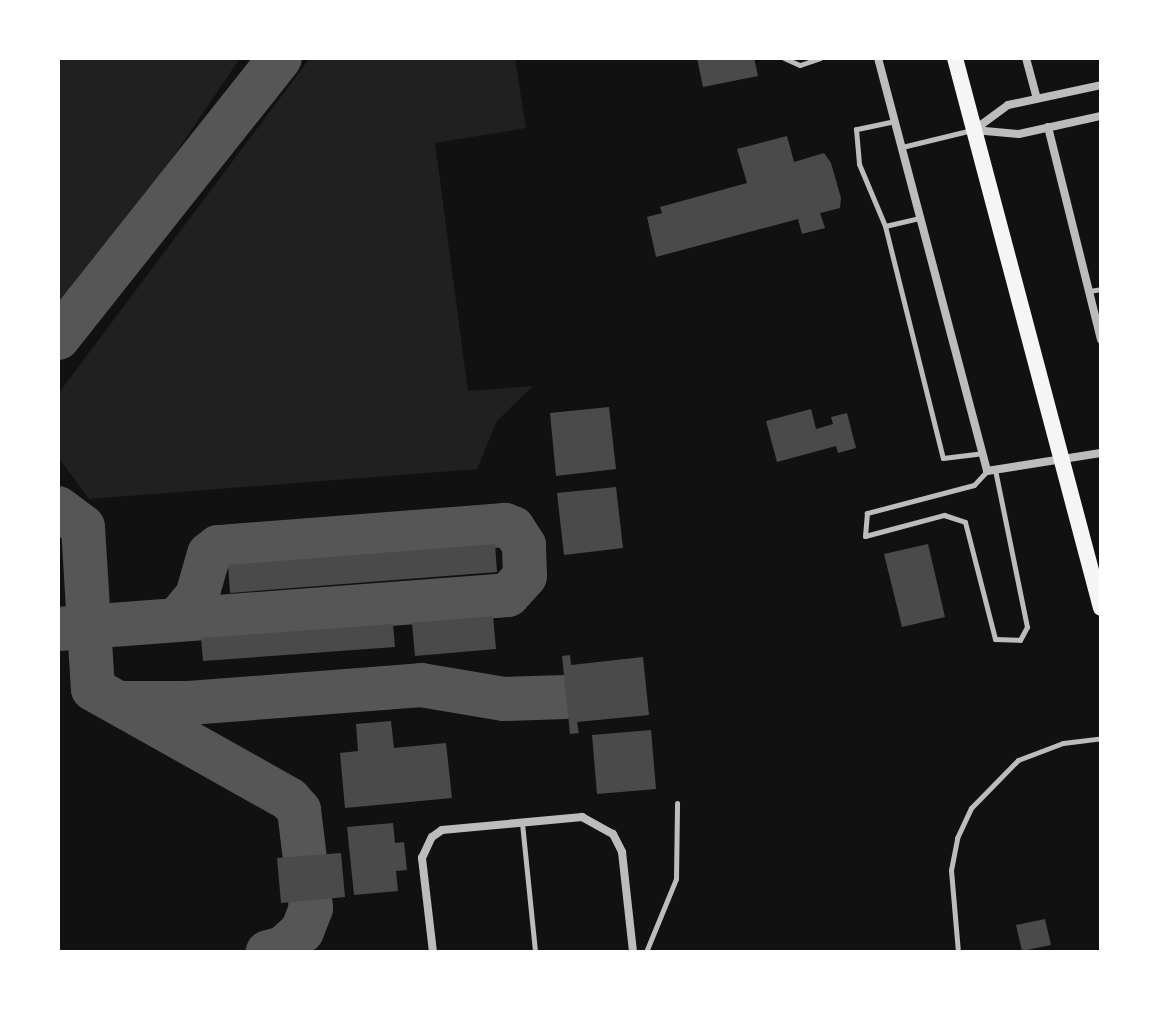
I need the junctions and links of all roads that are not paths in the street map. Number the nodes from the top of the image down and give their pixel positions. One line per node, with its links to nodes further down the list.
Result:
1 (784, 58): 2 (lane)
2 (820, 58)
3 (878, 58): 9 (street)
4 (955, 58): 11 (main road)
5 (1026, 58): 7 (street)
6 (1101, 85): 7 (street)
7 (1037, 99): 11 (street)
8 (1101, 116): 10 (street)
9 (895, 121): 12 (street); 14 (lane)
10 (1048, 127): 11 (street); 16 (street)
11 (973, 130): 12 (lane); 20 (main road)
12 (902, 147): 13 (street)
13 (921, 218): 14 (lane); 18 (street)
14 (885, 226): 18 (lane)
15 (1101, 289): 16 (lane)
16 (1089, 291): 17 (street)
17 (1101, 338)
18 (983, 453): 21 (street)
19 (1101, 453): 20 (street)
20 (1061, 460): 21 (street); 22 (main road)
21 (991, 470): 21 (lane)
22 (1101, 608)
23 (1101, 738): 30 (lane)
24 (677, 803): 29 (lane)
25 (522, 823): 26 (street); 27 (lane); 28 (street)
26 (433, 952)
27 (535, 952)
28 (633, 952)
29 (646, 952)
30 (958, 952)

